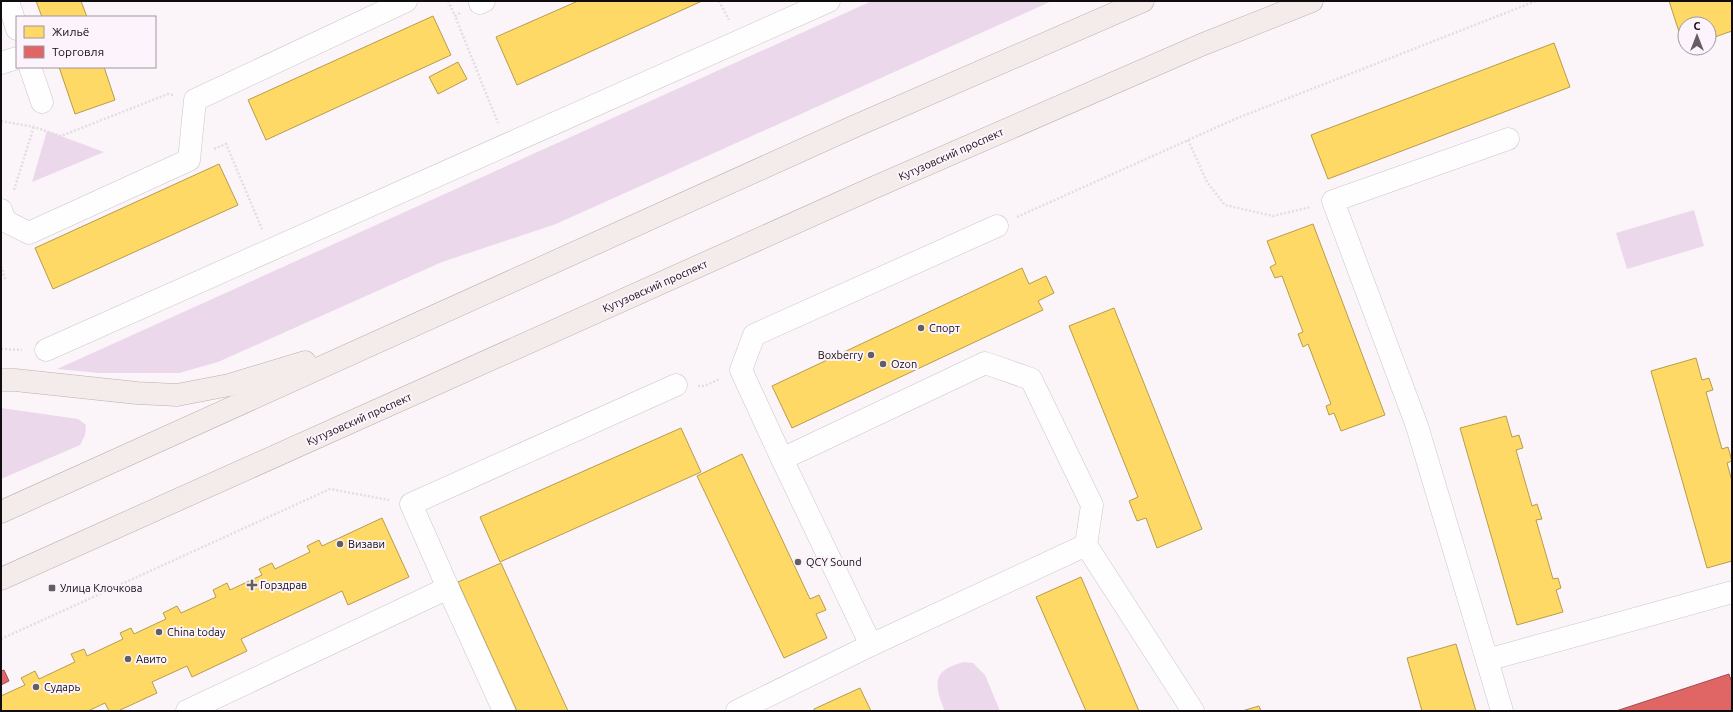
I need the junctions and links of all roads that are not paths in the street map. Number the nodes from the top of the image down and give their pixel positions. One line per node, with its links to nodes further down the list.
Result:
1 (8, 1): 6 (lane)
2 (406, 1): 12 (lane)
3 (829, 1): 15 (lane)
4 (1143, 1): 14 (main road)
5 (1312, 1): 21 (main road, Кутузовский проспект)
6 (16, 26)
7 (16, 58): 8 (lane)
8 (1, 64)
9 (30, 68): 10 (lane)
10 (42, 102)
11 (1508, 139): 25 (lane)
12 (3, 216)
13 (997, 226): 18 (lane)
14 (385, 338): 16 (main road); 19 (main road)
15 (46, 350)
16 (1, 380)
17 (676, 384): 22 (lane)
18 (782, 459): 20 (lane); 24 (lane)
19 (1, 512)
20 (1086, 545): 24 (lane); 29 (lane)
21 (1, 579)
22 (448, 588): 26 (lane); 27 (lane)
23 (1732, 592): 25 (lane)
24 (871, 646): 28 (lane)
25 (1487, 660): 30 (lane)
26 (186, 711)
27 (504, 711)
28 (736, 711)
29 (1193, 711)
30 (1502, 711)

